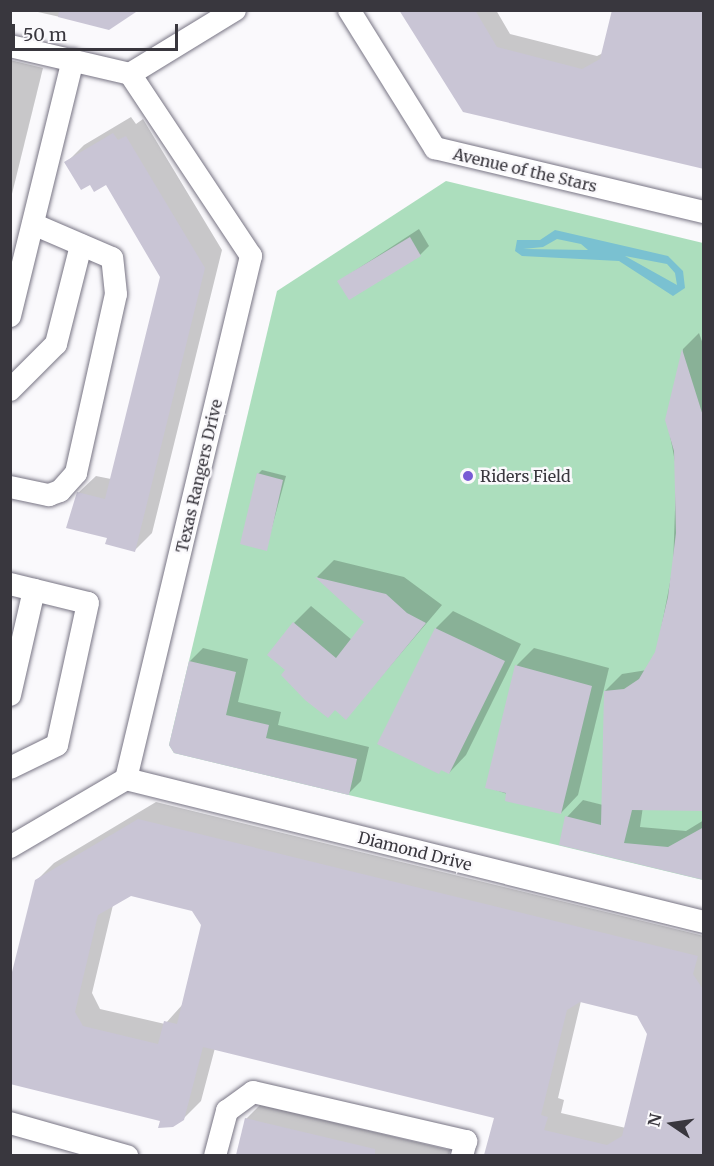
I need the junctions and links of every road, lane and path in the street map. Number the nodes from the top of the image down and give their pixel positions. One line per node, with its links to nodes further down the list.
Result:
1 (235, 10): 5 (lane)
2 (349, 10): 6 (lane, Avenue of the Stars)
3 (10, 46): 4 (lane)
4 (73, 60): 5 (lane); 7 (lane)
5 (130, 74): 16 (lane, Texas Rangers Drive)
6 (704, 212)
7 (33, 224): 8 (lane); 9 (lane)
8 (81, 244): 10 (lane); 11 (lane)
9 (10, 316)
10 (10, 390)
11 (10, 487)
12 (10, 584): 13 (lane)
13 (34, 590): 14 (lane); 15 (lane)
14 (10, 695)
15 (10, 768)
16 (126, 779): 17 (lane); 18 (lane, Diamond Drive)
17 (10, 847)
18 (704, 922)
19 (10, 1124): 20 (lane)
20 (128, 1155)
21 (215, 1155): 22 (lane)
22 (462, 1155)

